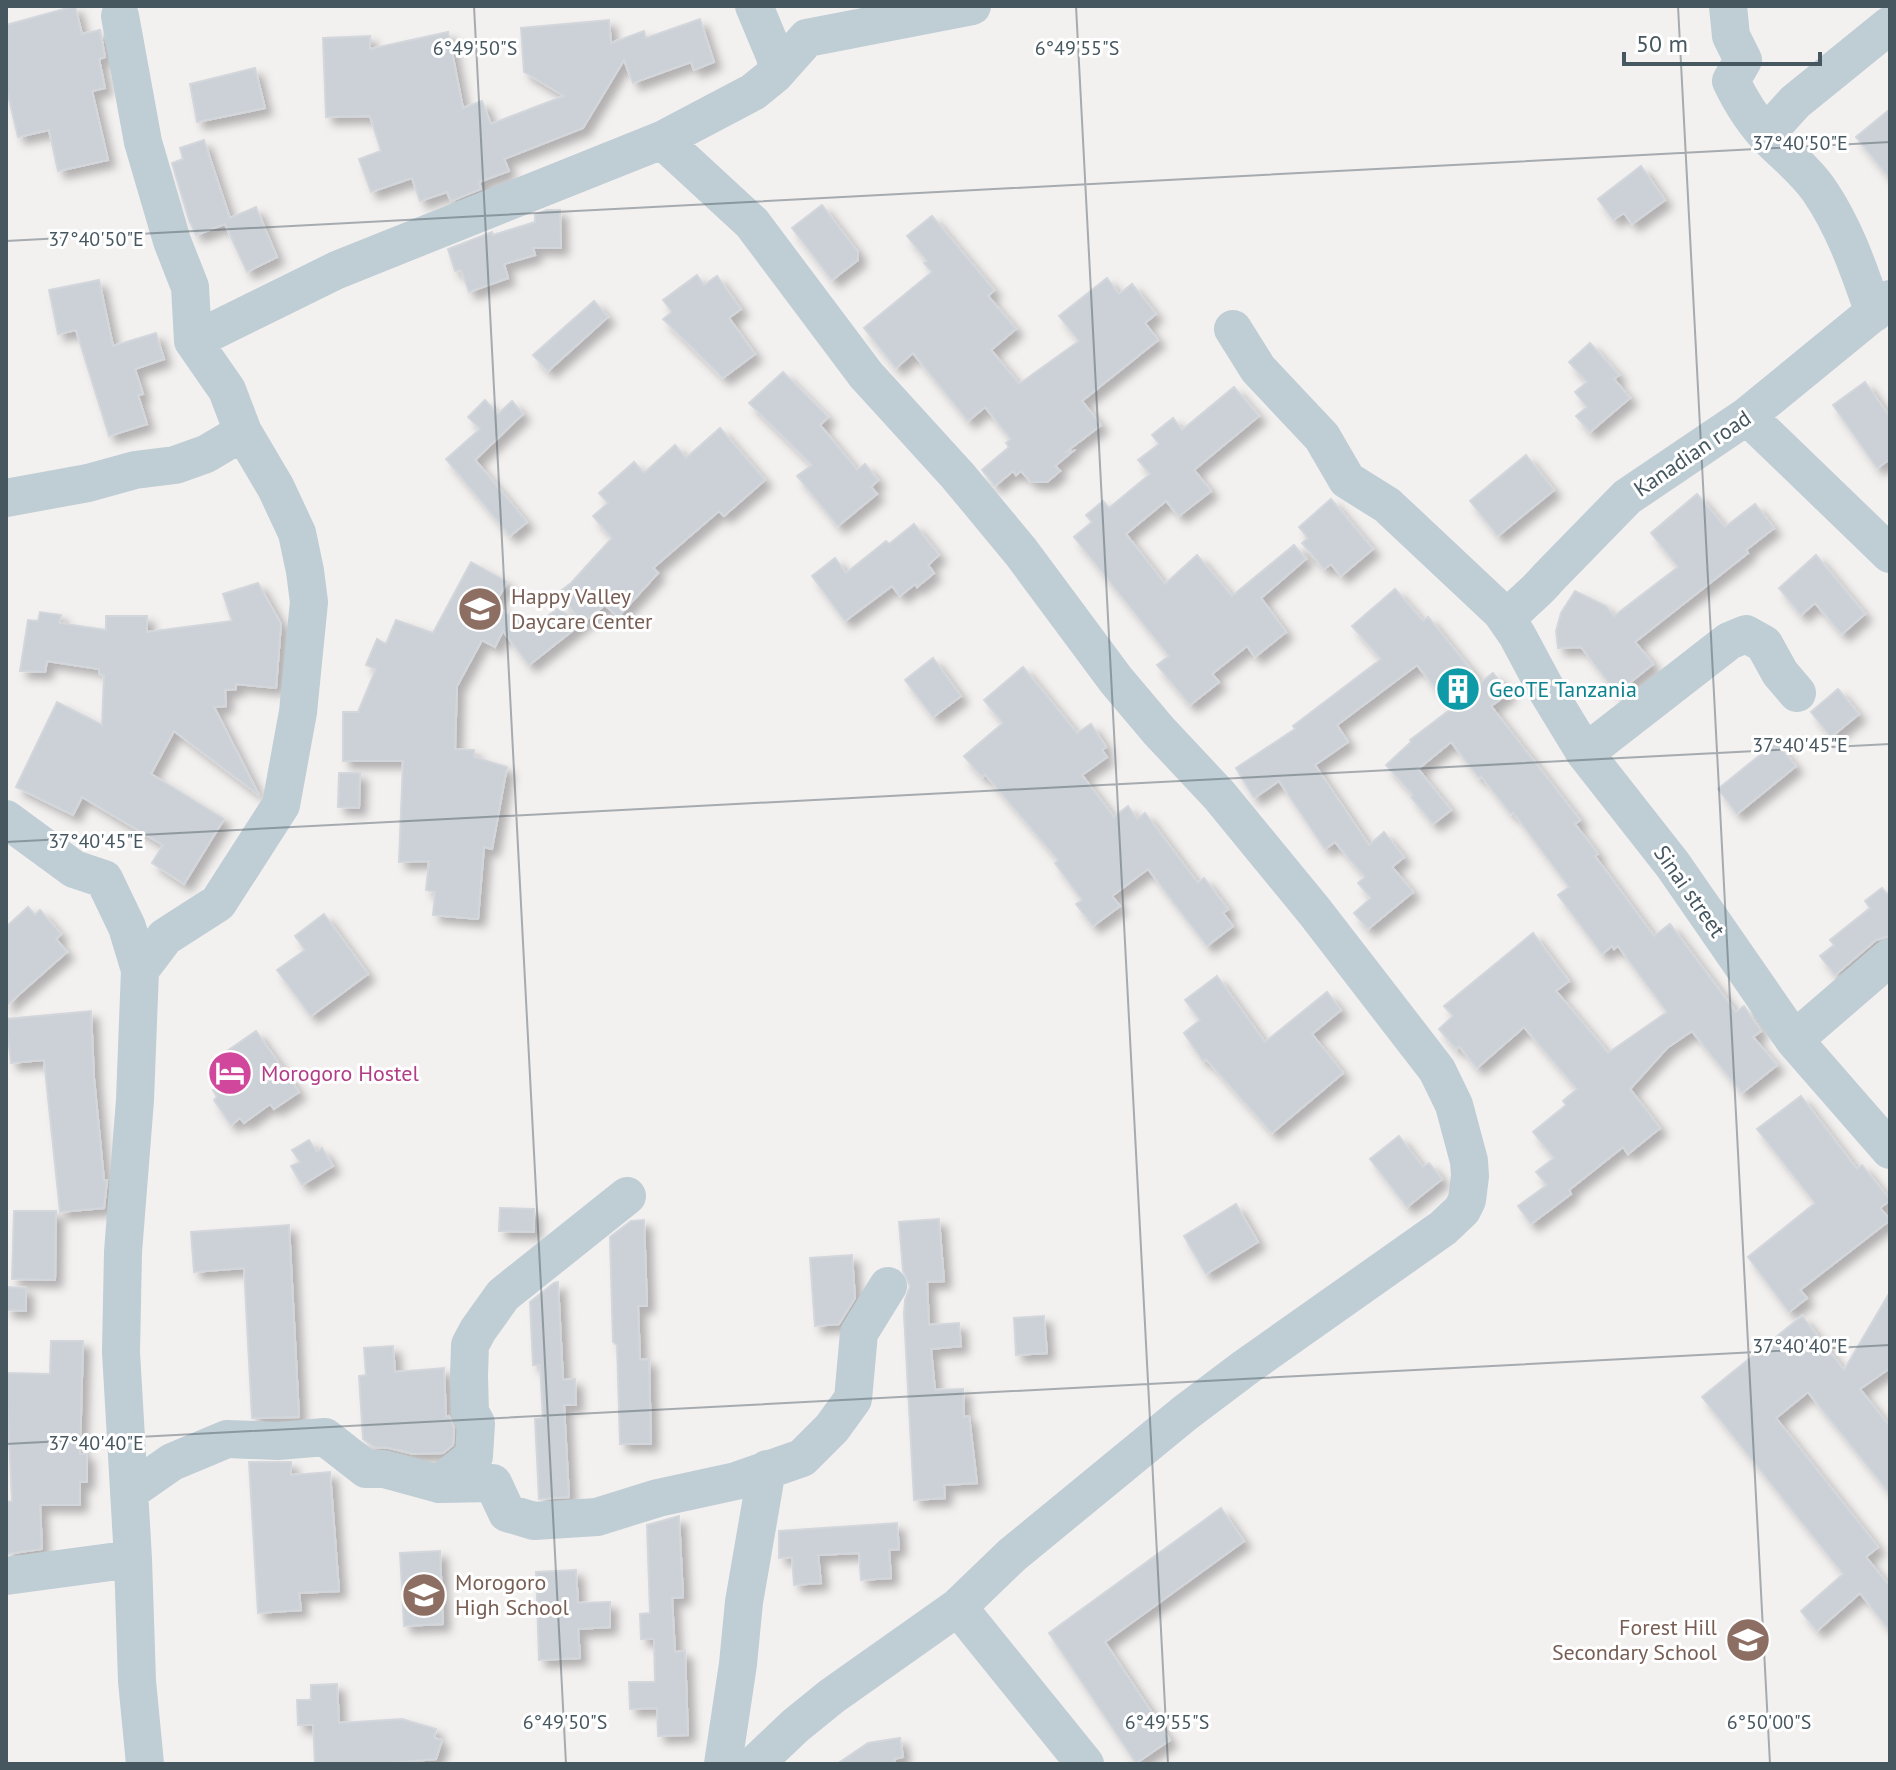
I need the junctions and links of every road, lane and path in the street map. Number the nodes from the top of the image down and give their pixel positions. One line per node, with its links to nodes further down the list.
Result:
1 (754, 6): 6 (street)
2 (972, 6): 6 (street)
3 (1728, 6): 7 (street)
4 (120, 16): 11 (street)
5 (1890, 25): 7 (street)
6 (774, 75): 8 (street)
7 (1766, 134): 9 (street)
8 (662, 140): 11 (street); 31 (street)
9 (1882, 306): 12 (street, Kanadian road)
10 (1233, 329): 16 (street, Sinai street)
11 (193, 341): 13 (street)
12 (1747, 416): 15 (street); 16 (street, Kanadian road)
13 (243, 432): 14 (street); 21 (street)
14 (6, 498)
15 (1890, 554)
16 (1507, 620): 18 (street, Sinai street)
17 (1797, 693): 18 (street)
18 (1585, 753): 22 (street, Sinai street)
19 (6, 819): 21 (street)
20 (1890, 957): 22 (street)
21 (140, 970): 28 (street)
22 (1794, 1040): 23 (street, Sinai street)
23 (1890, 1150)
24 (627, 1196): 27 (street)
25 (888, 1286): 26 (street)
26 (767, 1469): 27 (street); 33 (street)
27 (439, 1484): 28 (street)
28 (129, 1492): 29 (street)
29 (133, 1559): 30 (street); 32 (street)
30 (6, 1576)
31 (958, 1607): 34 (street); 35 (street)
32 (145, 1764)
33 (723, 1764)
34 (755, 1764)
35 (1085, 1764)

